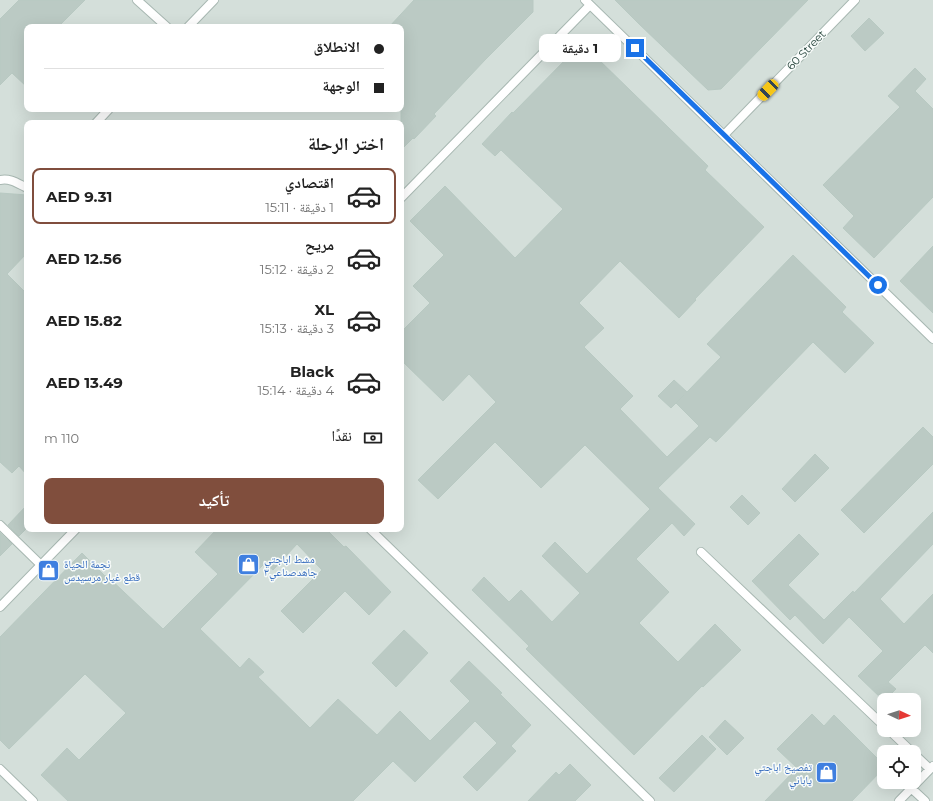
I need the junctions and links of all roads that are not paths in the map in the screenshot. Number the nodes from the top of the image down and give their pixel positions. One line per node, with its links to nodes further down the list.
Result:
1 (138, 0): 5 (lane)
2 (214, 0): 6 (lane)
3 (855, 0): 9 (lane, 60 Street)
4 (588, 3): 9 (lane); 12 (lane)
5 (164, 24)
6 (191, 24)
7 (106, 112): 8 (lane)
8 (99, 120)
9 (724, 135): 13 (lane)
10 (0, 180): 11 (lane)
11 (24, 187)
12 (404, 195)
13 (933, 339)
14 (0, 525): 18 (lane)
15 (73, 532): 18 (lane)
16 (373, 532): 30 (lane)
17 (701, 552): 20 (lane)
18 (41, 565): 19 (lane)
19 (0, 607)
20 (877, 719)
21 (896, 737): 22 (lane)
22 (905, 745)
23 (921, 759): 24 (lane)
24 (932, 768): 26 (lane)
25 (0, 769): 29 (lane)
26 (921, 779)
27 (911, 789): 31 (lane)
28 (913, 789): 32 (lane)
29 (33, 801)
30 (650, 801)
31 (899, 801)
32 (925, 801)

